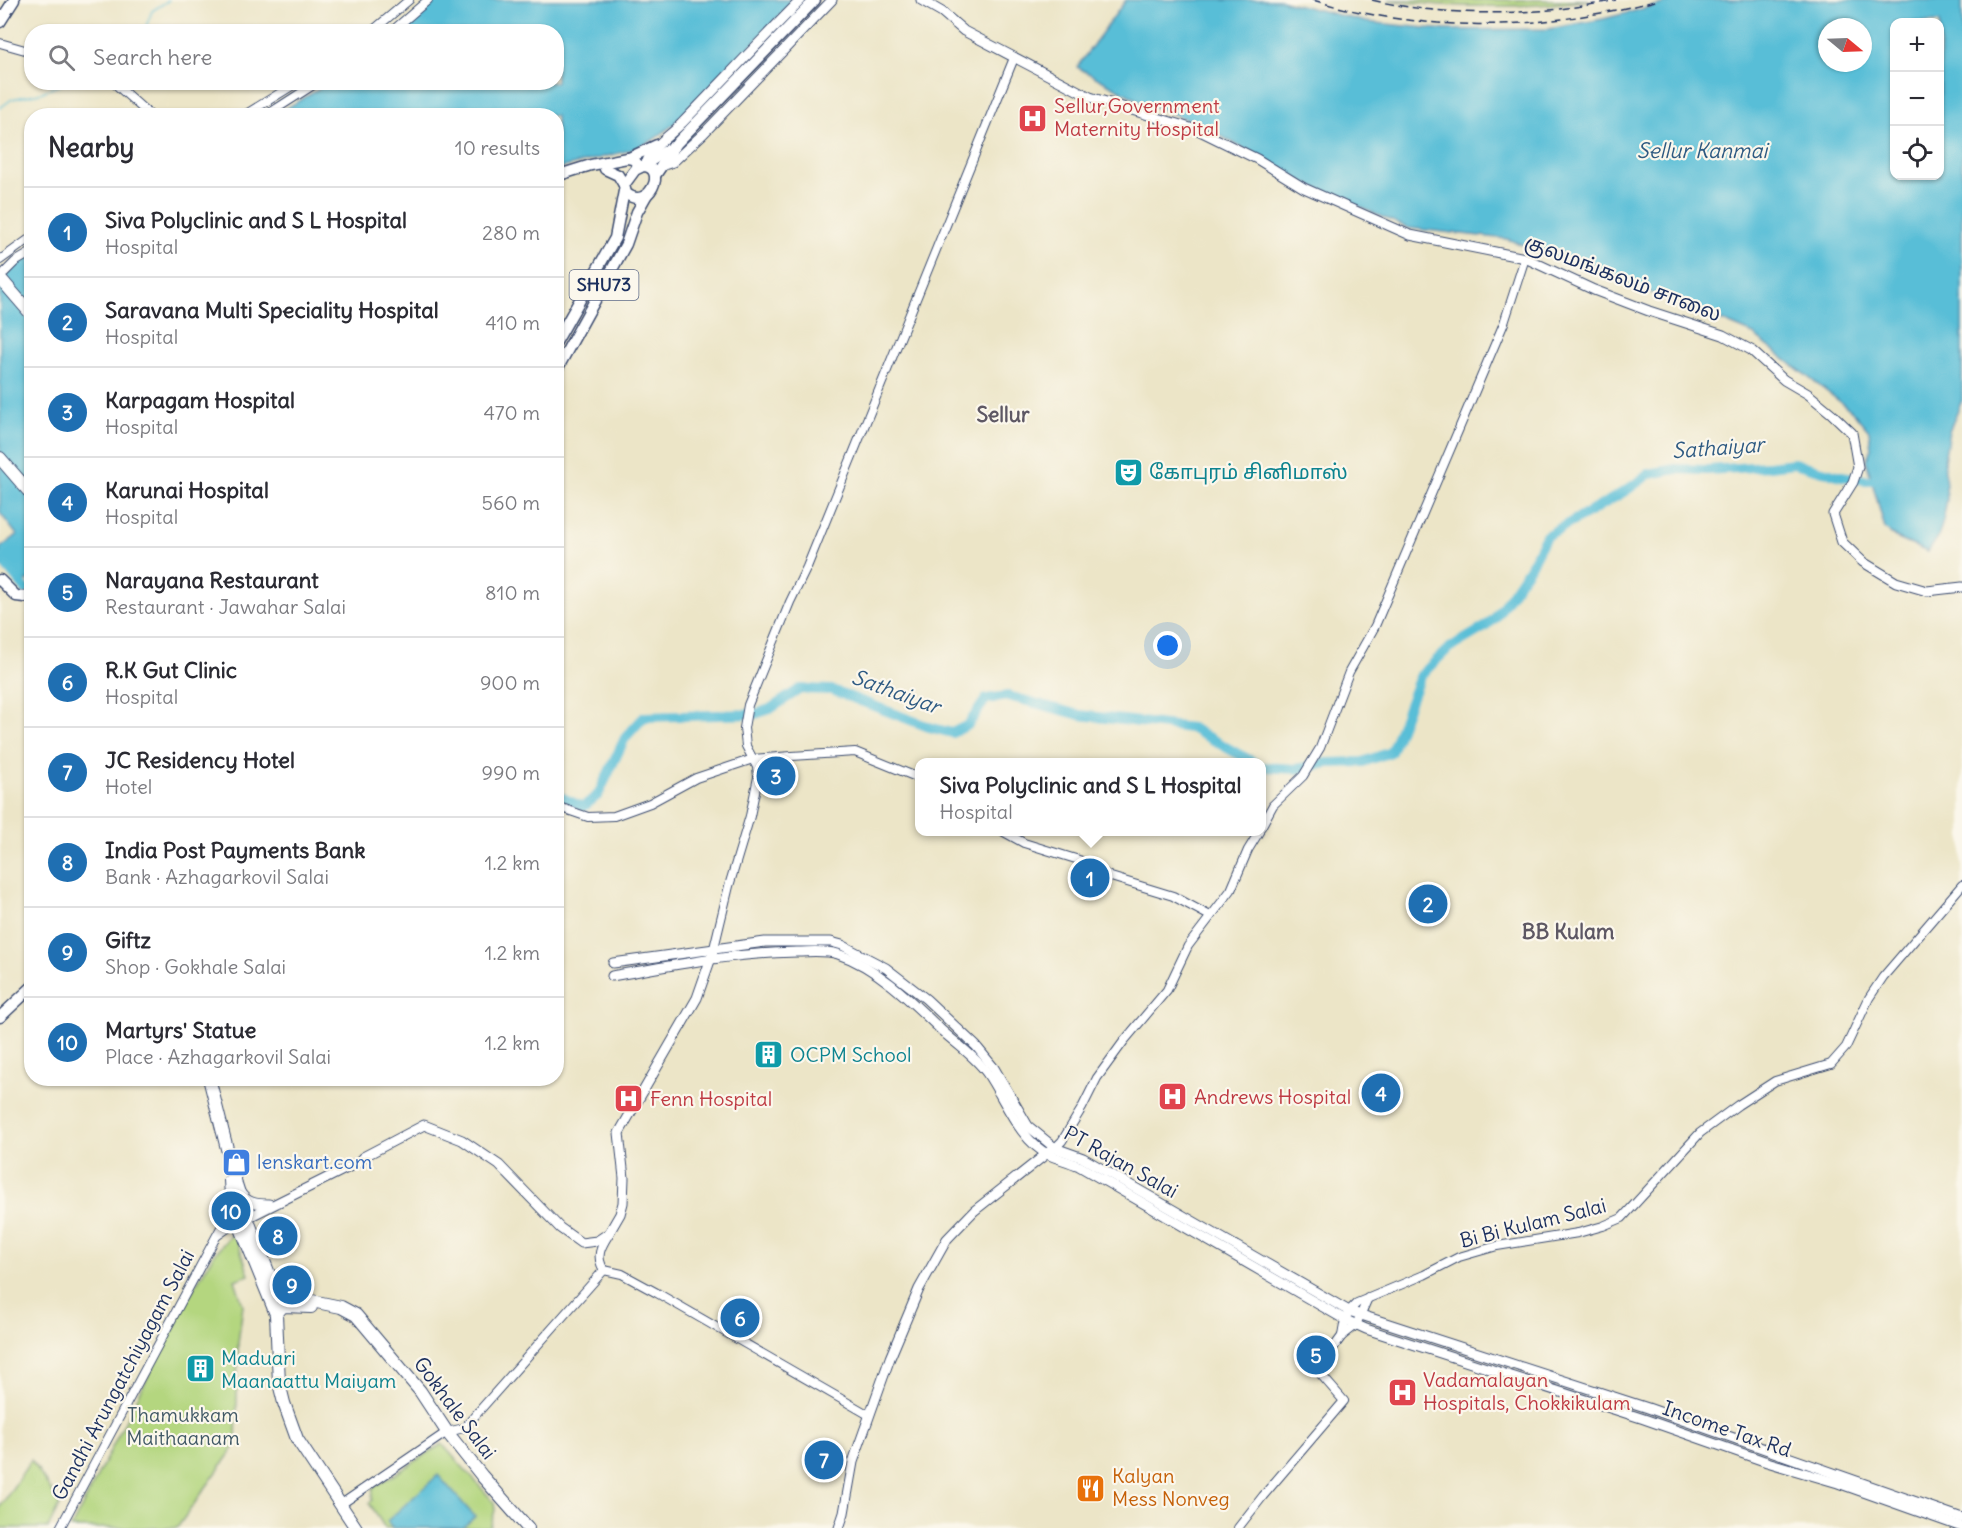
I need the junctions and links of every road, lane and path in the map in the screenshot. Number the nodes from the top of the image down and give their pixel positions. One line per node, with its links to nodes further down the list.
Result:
1 (14, 0): 8 (main road)
2 (409, 0): 9 (street)
3 (428, 0): 10 (street)
4 (801, 0): 21 (main road)
5 (815, 0): 20 (main road, SHU73)
6 (832, 0): 25 (main road)
7 (921, 0): 13 (main road, குலமங்கலம் சாலை)
8 (0, 22)
9 (380, 24)
10 (400, 24)
11 (0, 43): 12 (street)
12 (24, 50)
13 (1014, 58): 32 (main road, குலமங்கலம் சாலை); 43 (street)
14 (122, 90): 17 (street)
15 (285, 90): 18 (street)
16 (306, 90): 19 (street)
17 (142, 108)
18 (256, 108)
19 (277, 108)
20 (677, 143): 23 (main road, SHU73); 25 (main road, SHU73)
21 (657, 145): 22 (main road); 23 (main road)
22 (629, 158): 23 (main road); 26 (main road)
23 (641, 167): 24 (main road); 25 (main road); 28 (main road, SHU73)
24 (605, 169): 27 (main road); 28 (main road)
25 (659, 170): 29 (main road, SHU73)
26 (564, 173)
27 (564, 180)
28 (624, 188): 29 (main road); 36 (main road, SHU73)
29 (646, 196): 37 (main road, SHU73)
30 (24, 243): 33 (street)
31 (24, 257): 34 (street)
32 (1525, 258): 41 (main road, குலமங்கலம் சாலை); 46 (street)
33 (0, 260)
34 (1, 275): 35 (highway)
35 (24, 305)
36 (564, 328)
37 (564, 356)
38 (0, 458): 39 (highway)
39 (24, 486)
40 (0, 580): 42 (main road)
41 (1962, 587)
42 (24, 595)
43 (753, 759): 44 (street); 45 (street); 51 (street)
44 (915, 776)
45 (564, 809)
46 (1266, 818)
47 (1012, 836): 50 (street)
48 (1255, 836): 50 (street)
49 (1962, 885): 66 (street, Bi Bi Kulam Salai)
50 (1210, 916): 59 (street)
51 (714, 948): 52 (main road); 53 (main road, PT Rajan Salai); 59 (main road, PT Rajan Salai)
52 (711, 958): 54 (main road, PT Rajan Salai); 59 (main road, PT Rajan Salai); 63 (main road)
53 (614, 963)
54 (612, 976)
55 (24, 994): 56 (main road)
56 (0, 1017)
57 (203, 1086): 60 (highway)
58 (211, 1086): 60 (highway)
59 (1051, 1151): 69 (main road, PT Rajan Salai); 73 (main road)
60 (232, 1182): 61 (main road); 62 (highway); 64 (street, Gandhi Arungatchiyagam Salai)
61 (273, 1204): 62 (main road); 63 (main road)
62 (242, 1220): 64 (street, Gandhi Arungatchiyagam Salai); 67 (highway, Gokhale Salai); 68 (highway)
63 (609, 1233): 65 (street)
64 (215, 1237): 78 (street, Gandhi Arungatchiyagam Salai)
65 (604, 1270): 73 (street); 74 (street)
66 (1368, 1298): 69 (street, Bi Bi Kulam Salai); 70 (street)
67 (317, 1302): 68 (highway, Gokhale Salai); 74 (highway, Gokhale Salai)
68 (276, 1314): 75 (highway)
69 (1346, 1315): 70 (main road, Income Tax Rd); 71 (main road, Income Tax Rd); 72 (street)
70 (1361, 1315): 71 (street); 76 (main road, Income Tax Rd)
71 (1356, 1325): 72 (street); 77 (main road, Income Tax Rd)
72 (1342, 1336): 82 (street)
73 (869, 1415): 81 (main road)
74 (447, 1432): 75 (street); 80 (highway, Gokhale Salai)
75 (340, 1505): 79 (highway)
76 (1962, 1518)
77 (1962, 1527)
78 (60, 1528)
79 (356, 1528)
80 (528, 1528)
81 (839, 1528)
82 (1238, 1528)

